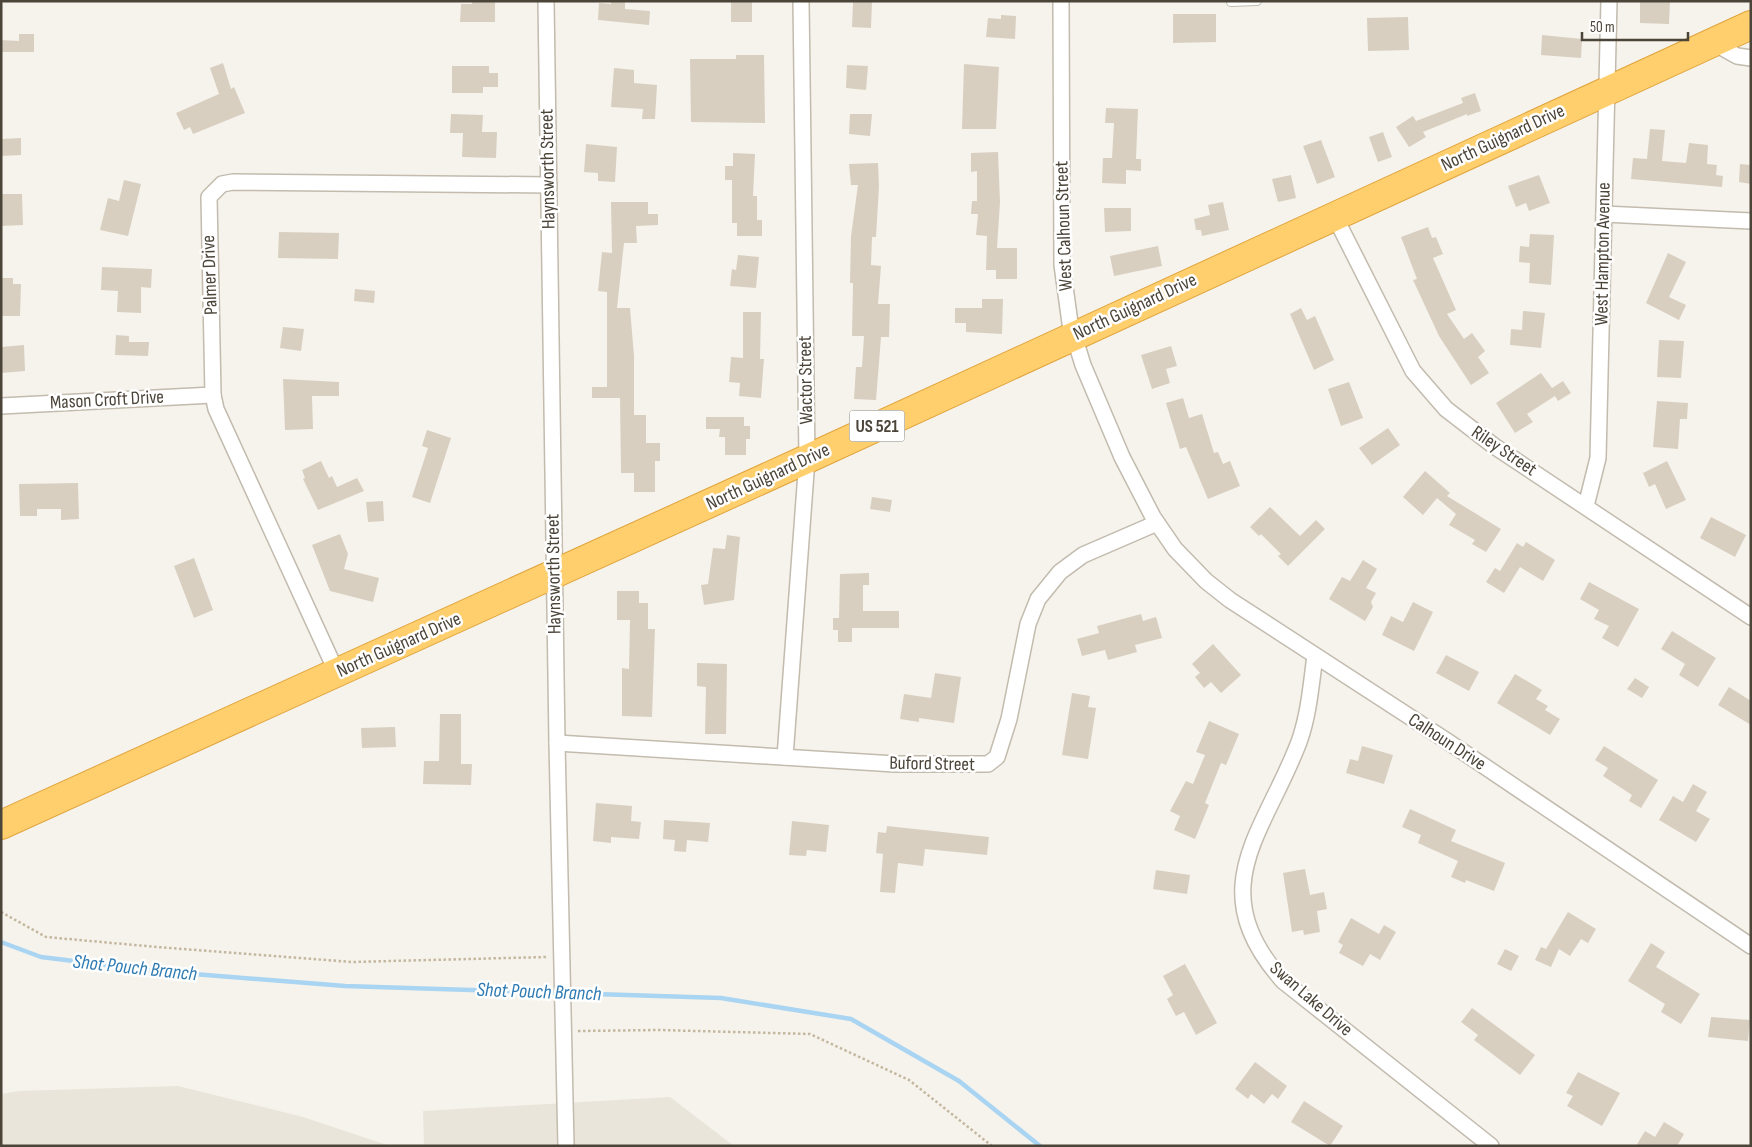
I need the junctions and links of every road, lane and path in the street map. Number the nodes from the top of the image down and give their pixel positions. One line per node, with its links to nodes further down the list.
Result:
1 (546, 1): 11 (street, Haynsworth Street)
2 (801, 1): 18 (street, Wactor Street)
3 (1061, 1): 15 (street, West Calhoun Street)
4 (1257, 1): 6 (lane)
5 (1609, 1): 10 (street, West Hampton Avenue)
6 (1231, 2)
7 (1751, 25): 8 (highway, North Guignard Drive / US 521)
8 (1712, 42): 9 (street); 10 (highway, North Guignard Drive / US 521)
9 (1751, 58)
10 (1607, 90): 12 (street, West Hampton Avenue); 13 (highway, North Guignard Drive / US 521)
11 (549, 185): 16 (street, Palmer Drive); 21 (street, Haynsworth Street)
12 (1604, 214): 14 (street); 19 (street, West Hampton Avenue)
13 (1334, 215): 15 (highway, North Guignard Drive / US 521); 19 (street, Riley Street)
14 (1751, 221)
15 (1074, 335): 18 (highway, North Guignard Drive / US 521); 20 (street, West Calhoun Street)
16 (213, 395): 17 (street, Mason Croft Drive); 24 (street, Palmer Drive)
17 (1, 406)
18 (807, 459): 21 (highway, North Guignard Drive / US 521); 26 (street, Wactor Street)
19 (1586, 506): 22 (street, Riley Street)
20 (1157, 523): 23 (street, Calhoun Drive); 26 (street, Buford Street)
21 (554, 574): 24 (highway, North Guignard Drive / US 521); 25 (street, Haynsworth Street)
22 (1751, 617)
23 (1315, 656): 29 (street, Calhoun Drive); 34 (street, Swan Lake Drive)
24 (337, 673): 27 (highway, North Guignard Drive / US 521)
25 (556, 743): 26 (street, Buford Street); 30 (street, Haynsworth Street)
26 (785, 757)
27 (1, 826)
28 (1, 912): 30 (path)
29 (1751, 946)
30 (561, 962): 31 (street, Haynsworth Street)
31 (564, 1027): 32 (street, Haynsworth Street); 33 (path)
32 (566, 1146)
33 (992, 1146)
34 (1491, 1146)

